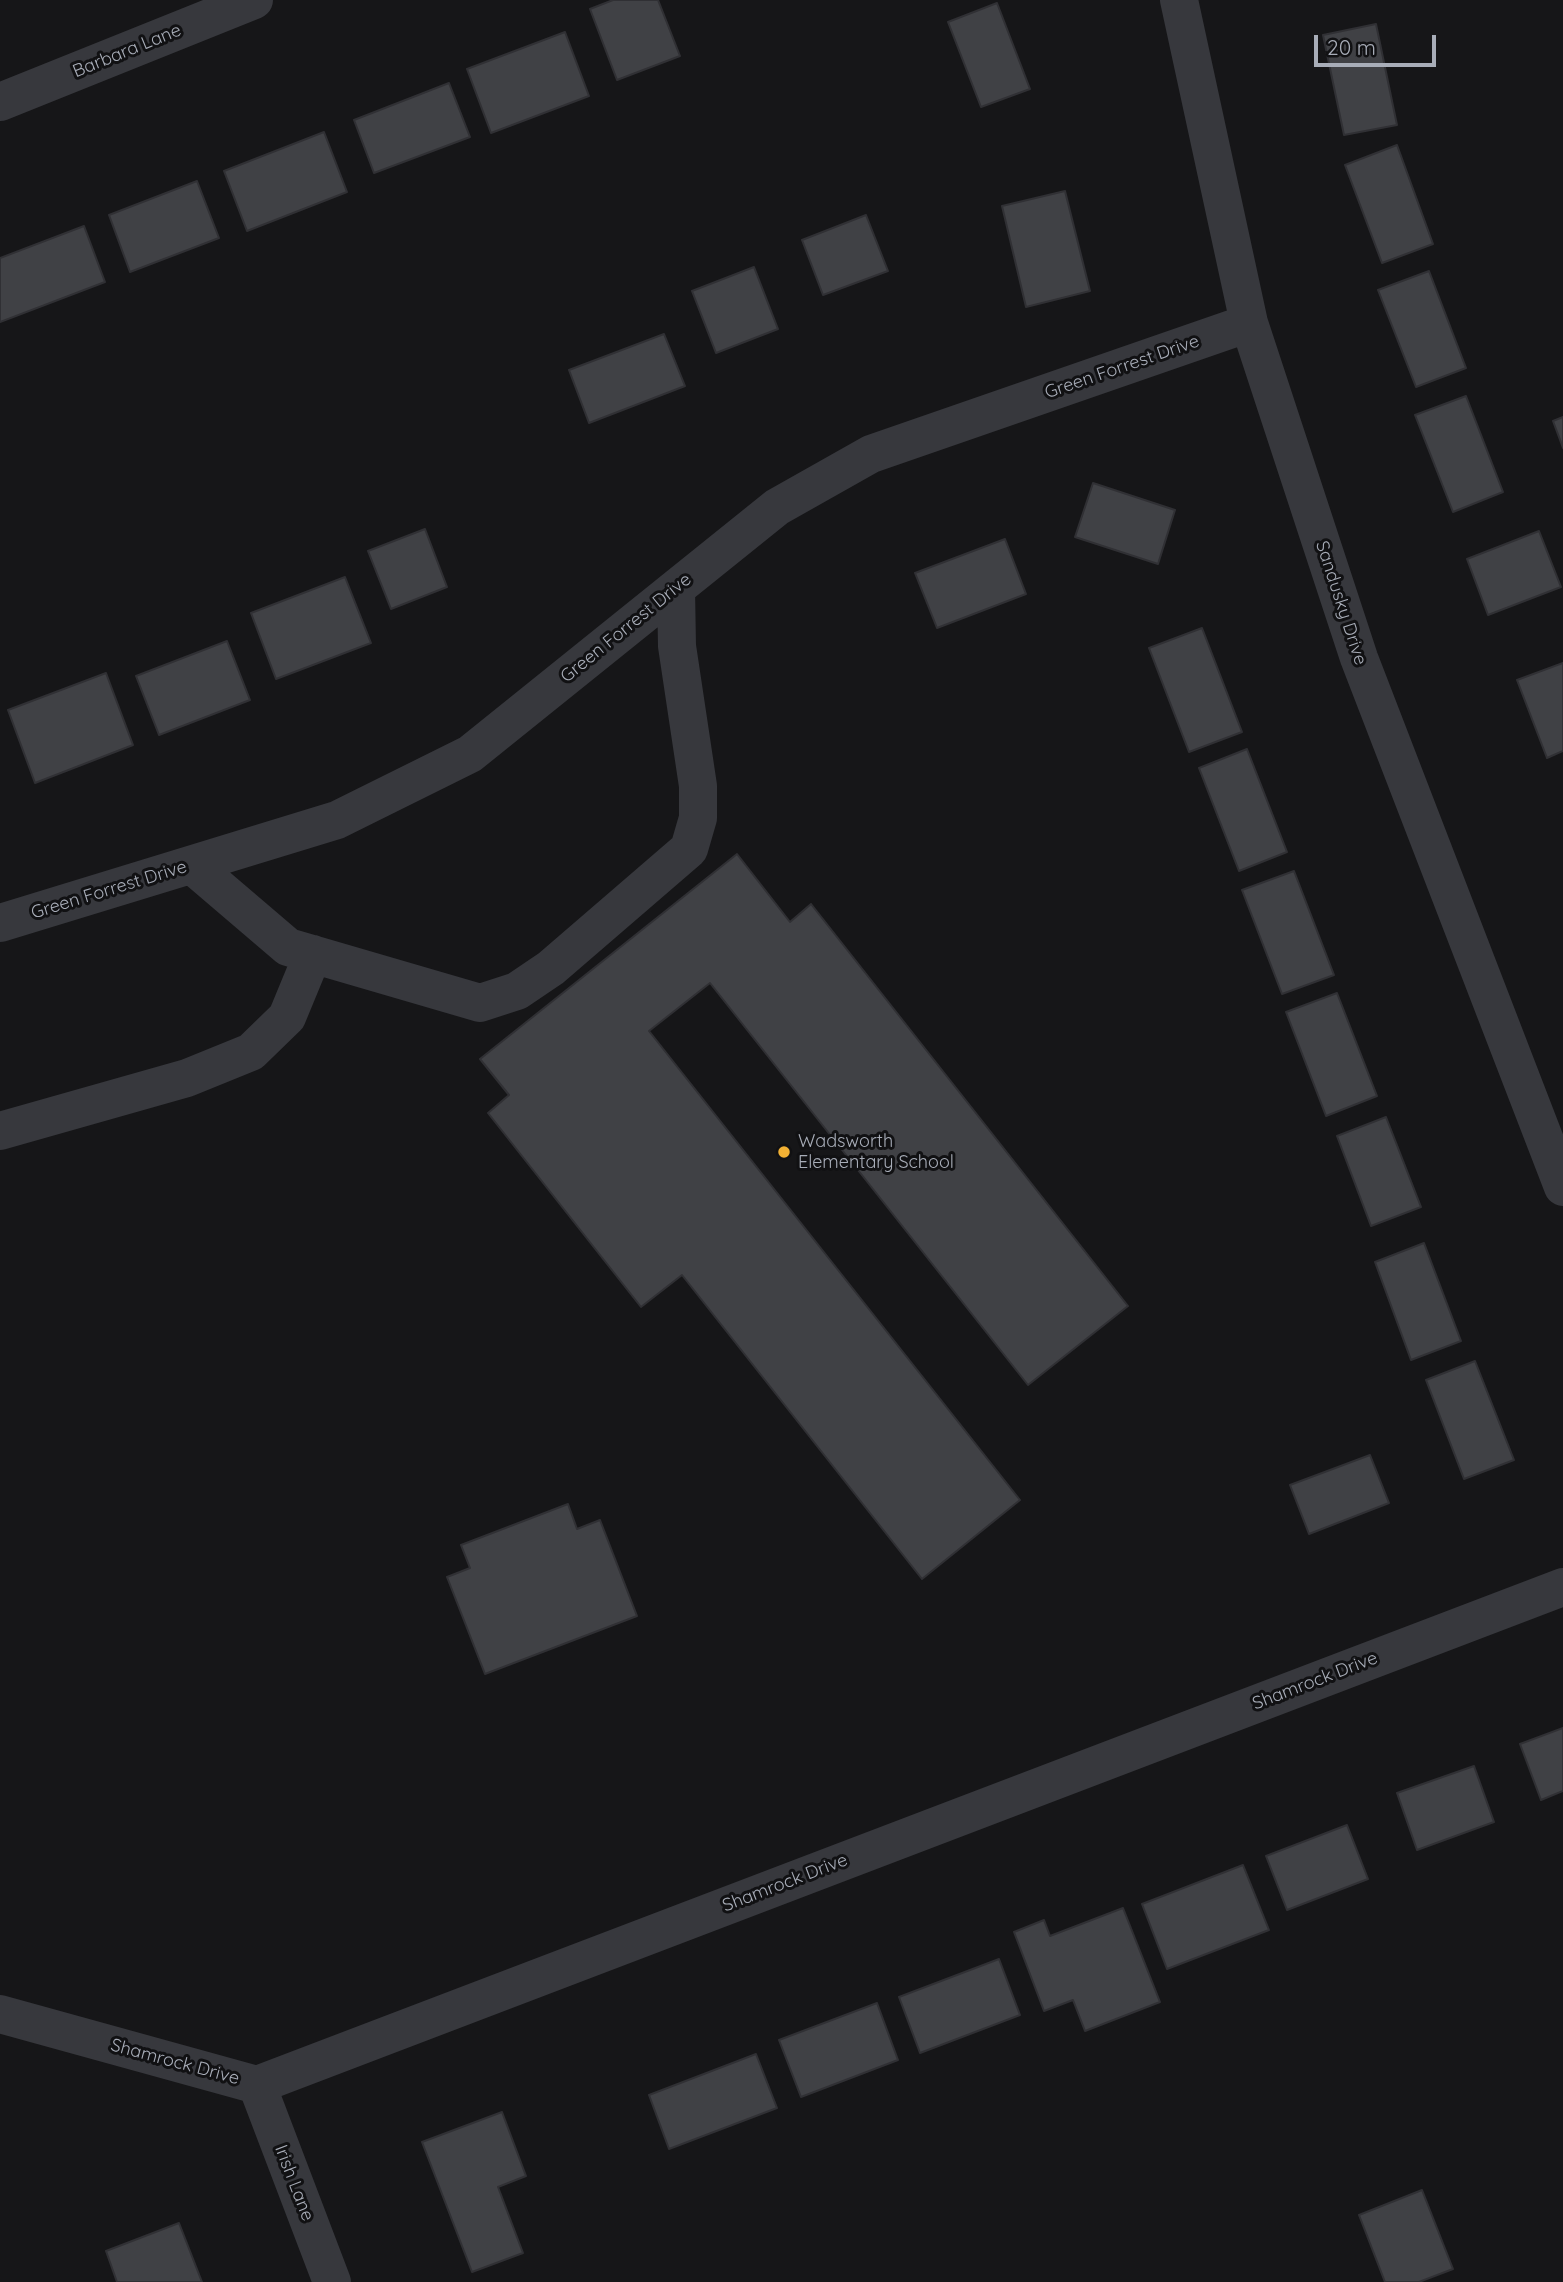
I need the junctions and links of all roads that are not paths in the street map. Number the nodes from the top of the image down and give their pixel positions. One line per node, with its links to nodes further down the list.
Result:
1 (254, 0): 3 (street, Barbara Lane)
2 (1179, 0): 4 (street, Sandusky Drive)
3 (0, 102)
4 (1249, 323): 5 (street, Green Forrest Drive); 10 (street, Sandusky Drive)
5 (676, 589): 6 (street, Green Forrest Drive); 8 (street)
6 (192, 865): 7 (street, Green Forrest Drive); 8 (street)
7 (0, 923)
8 (313, 954): 9 (street)
9 (0, 1130)
10 (1563, 1187)
11 (1563, 1587): 13 (street, Shamrock Drive)
12 (0, 2014): 13 (street, Shamrock Drive)
13 (257, 2085): 14 (street, Irish Lane)
14 (332, 2282)

